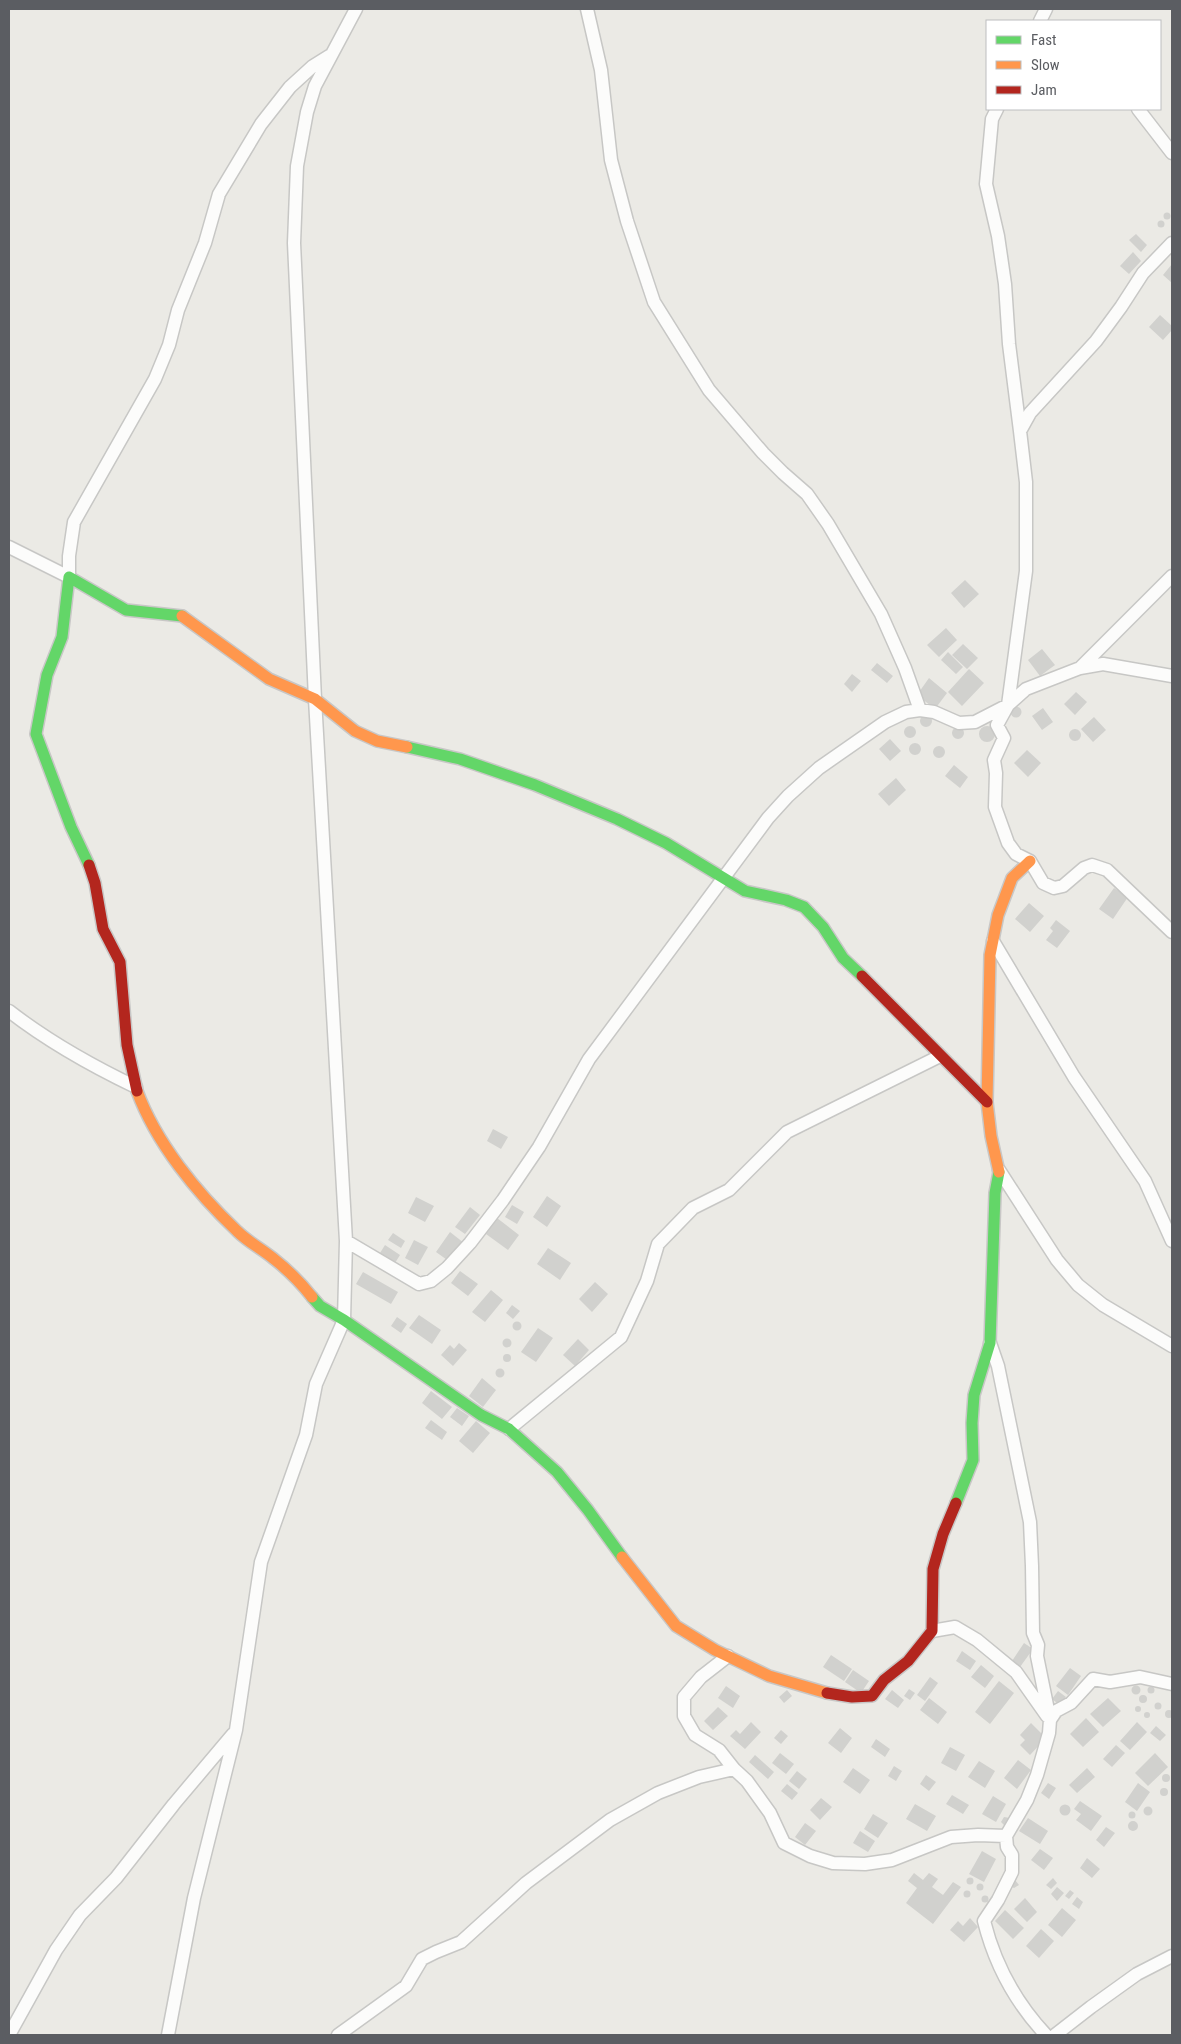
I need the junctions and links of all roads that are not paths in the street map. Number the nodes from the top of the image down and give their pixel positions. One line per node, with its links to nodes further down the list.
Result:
1 (356, 9): 3 (street)
2 (587, 9): 16 (street)
3 (329, 56): 11 (street); 14 (street)
4 (996, 110): 8 (street)
5 (1139, 110): 6 (street)
6 (1172, 154)
7 (1172, 243): 8 (street)
8 (1020, 431): 15 (street)
9 (9, 547): 11 (street)
10 (1172, 576): 12 (street)
11 (69, 577): 14 (street); 23 (street)
12 (1080, 668): 13 (street); 15 (street)
13 (1172, 676)
14 (315, 699): 18 (street); 26 (street)
15 (1008, 705): 16 (street); 17 (street)
16 (920, 710): 18 (street)
17 (1030, 861): 19 (street); 20 (street)
18 (724, 879): 22 (street); 26 (street)
19 (1172, 932)
20 (993, 941): 24 (street); 27 (street)
21 (9, 1011): 23 (street)
22 (940, 1056): 24 (street); 31 (street)
23 (136, 1087): 28 (street)
24 (987, 1102): 25 (street)
25 (999, 1170): 29 (street); 30 (street)
26 (346, 1241): 28 (street)
27 (1172, 1242)
28 (344, 1320): 31 (street); 36 (street)
29 (990, 1343): 32 (street); 35 (street)
30 (1172, 1346)
31 (509, 1429): 33 (street)
32 (932, 1630): 33 (street); 35 (street)
33 (728, 1656): 37 (street)
34 (1172, 1684): 35 (street)
35 (1050, 1720): 38 (street)
36 (236, 1730): 40 (street); 41 (street)
37 (734, 1769): 38 (street); 42 (street)
38 (1006, 1836): 43 (street)
39 (1172, 1956): 44 (street)
40 (9, 2035)
41 (168, 2035)
42 (338, 2035)
43 (1046, 2035)
44 (1055, 2035)

